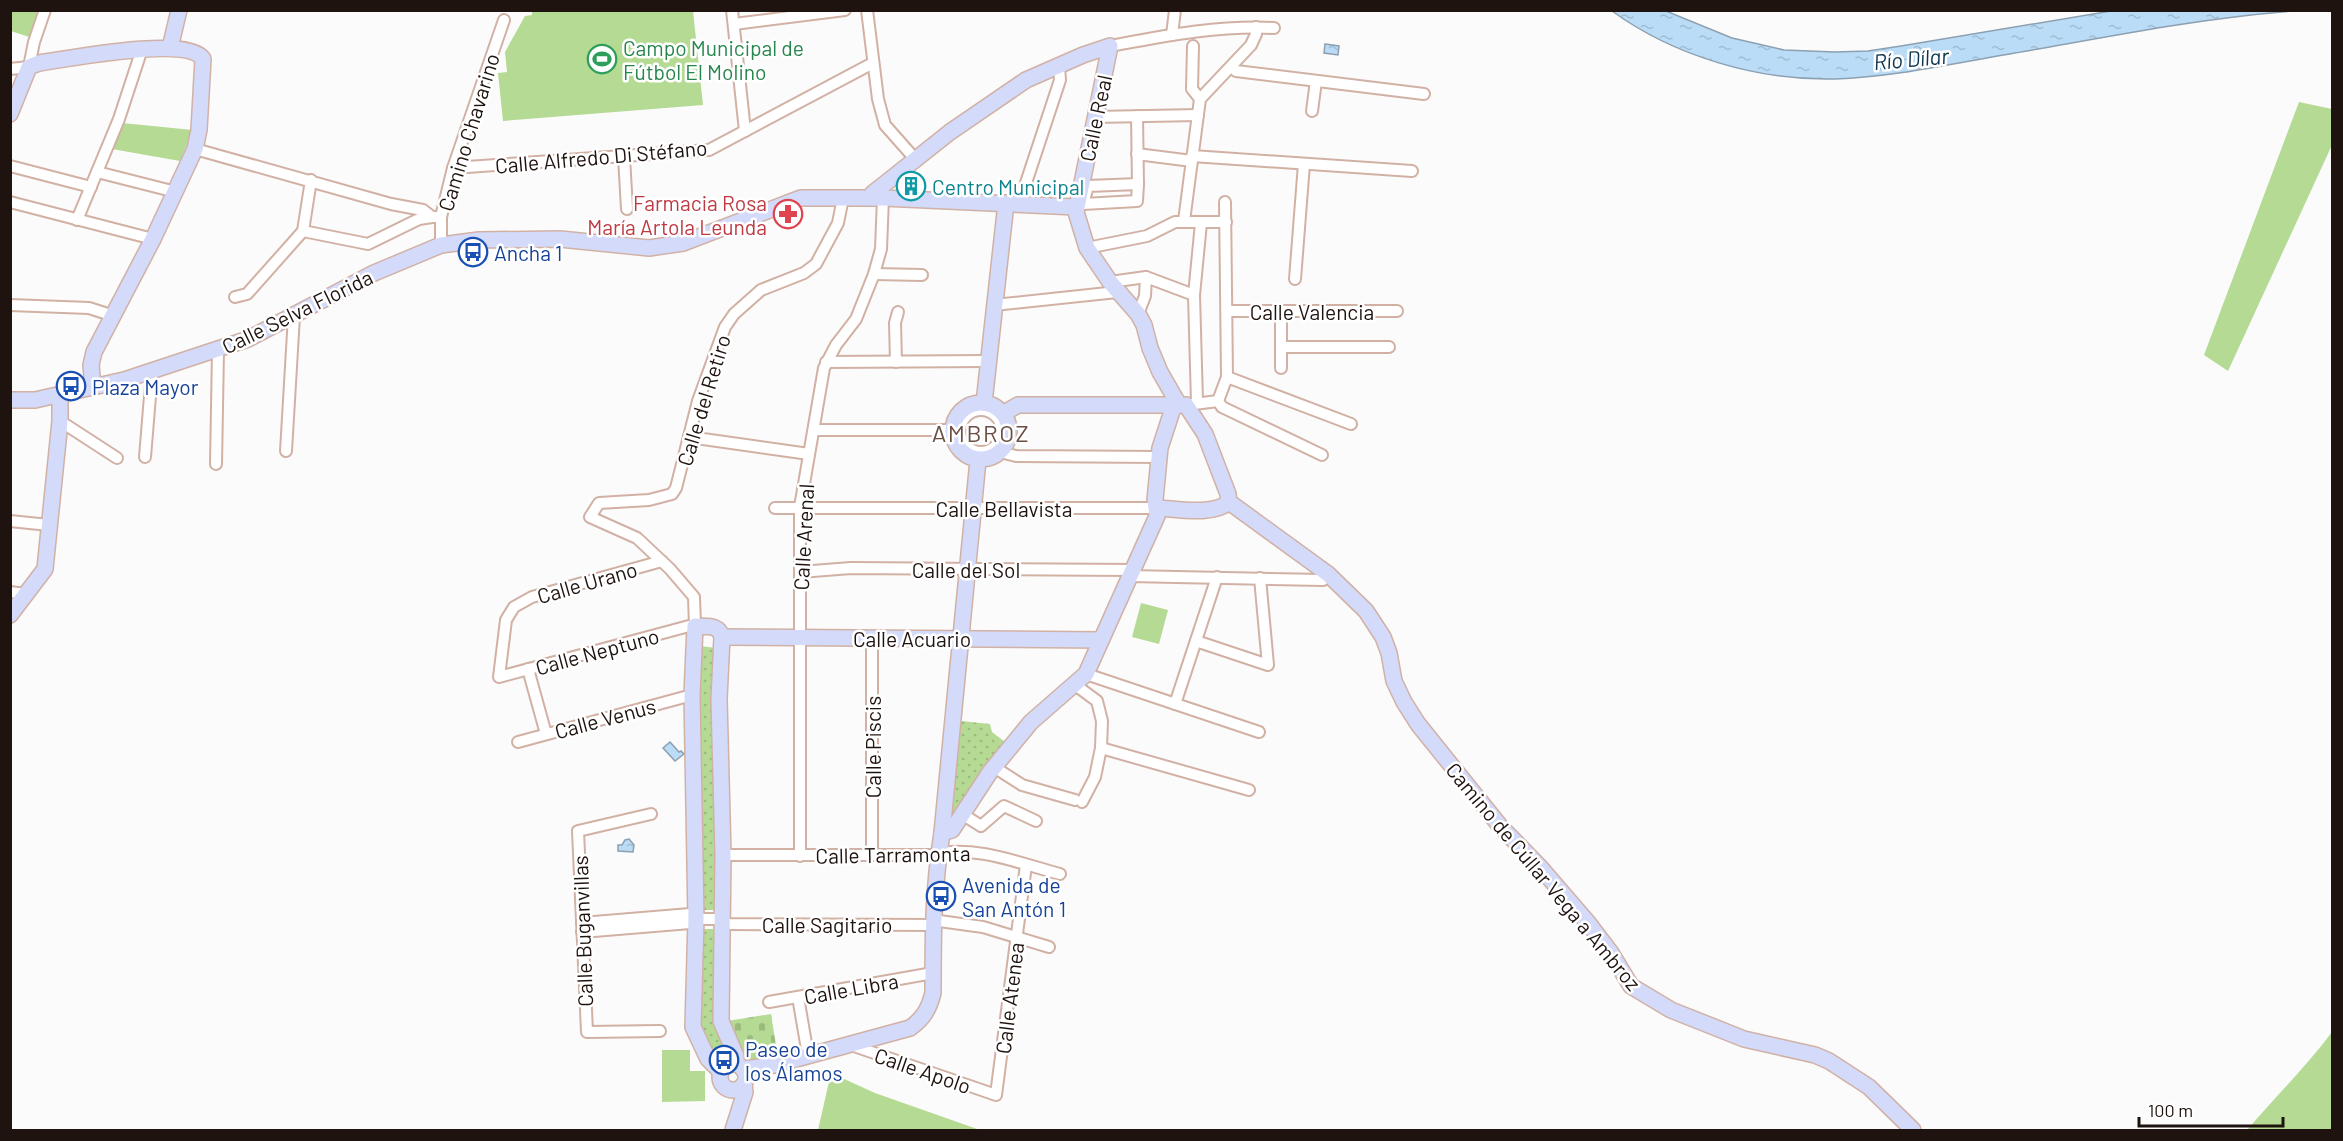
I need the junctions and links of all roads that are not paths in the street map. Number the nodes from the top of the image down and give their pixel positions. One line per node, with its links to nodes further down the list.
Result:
1 (45, 10): 18 (street)
2 (179, 10): 14 (street)
3 (732, 10): 8 (street)
4 (845, 10): 8 (street)
5 (867, 10): 16 (street)
6 (1175, 10): 11 (street)
7 (504, 21): 37 (street, Camino Chavarino)
8 (734, 24): 29 (street)
9 (1256, 27): 10 (street); 11 (street); 19 (street)
10 (1274, 28)
11 (1172, 35): 12 (street)
12 (1110, 46): 17 (street); 28 (street, Calle Real)
13 (1193, 46): 23 (street)
14 (170, 48): 15 (street); 30 (street)
15 (142, 49): 18 (street); 39 (street)
16 (873, 63): 29 (street, Calle Alfredo Di Stéfano); 34 (street)
17 (1059, 66): 34 (street); 48 (street)
18 (29, 67): 20 (street); 24 (street)
19 (1232, 67): 21 (street); 23 (street)
20 (10, 69)
21 (1316, 81): 22 (street); 25 (street)
22 (1424, 94)
23 (1200, 99): 26 (street)
24 (12, 105)
25 (1312, 111)
26 (1198, 115): 27 (street); 33 (street)
27 (1137, 116): 28 (street); 31 (street)
28 (1095, 117): 49 (street, Calle Real)
29 (745, 131): 32 (street, Calle Alfredo Di Stéfano)
30 (195, 149): 40 (street); 43 (street)
31 (1137, 154): 33 (street); 41 (street)
32 (624, 156): 37 (street, Calle Alfredo Di Stéfano); 50 (street)
33 (1192, 159): 35 (street); 53 (street)
34 (916, 160): 45 (street)
35 (1304, 164): 38 (street); 63 (street)
36 (10, 166): 42 (street)
37 (453, 168): 51 (street, Camino Chavarino)
38 (1412, 171)
39 (97, 172): 42 (street); 43 (street)
40 (311, 180): 51 (street); 56 (street)
41 (1138, 184): 41 (street)
42 (91, 187): 52 (street)
43 (176, 192): 57 (street)
44 (843, 198): 45 (street, Calle Selva Florida); 58 (street, Calle Selva Florida); 96 (street, Calle del Retiro)
45 (878, 198): 48 (street, Calle Selva Florida); 60 (street, Calle Arenal)
46 (10, 202): 52 (street)
47 (1225, 202): 54 (street)
48 (1012, 204): 49 (street, Calle Selva Florida); 68 (street)
49 (1076, 207): 59 (street, Calle Real)
50 (627, 209)
51 (432, 214): 56 (street); 58 (street, Camino Chavarino)
52 (77, 220): 57 (street)
53 (1184, 221): 55 (street); 59 (street)
54 (1226, 222): 55 (street); 69 (street)
55 (1201, 223): 65 (street)
56 (303, 231): 66 (street)
57 (153, 239): 74 (street)
58 (441, 244): 75 (street, Calle Selva Florida)
59 (1087, 248): 64 (street, Calle Real)
60 (874, 274): 61 (street); 81 (street, Calle Arenal)
61 (922, 275)
62 (1146, 277): 64 (street); 65 (street); 73 (street)
63 (1295, 279)
64 (1114, 287): 68 (street); 73 (street, Calle Real)
65 (1194, 295): 89 (street)
66 (235, 297)
67 (10, 305): 74 (street)
68 (994, 305): 79 (street)
69 (1227, 311): 70 (street, Calle Valencia); 84 (street)
70 (1281, 311): 71 (street, Calle Valencia); 76 (street)
71 (1397, 311)
72 (898, 312): 80 (street)
73 (1138, 315): 89 (street, Calle Real)
74 (114, 316): 85 (street)
75 (294, 316): 78 (street, Calle Selva Florida); 97 (street)
76 (1281, 347): 77 (street); 82 (street)
77 (1389, 347)
78 (218, 350): 83 (street, Calle Selva Florida); 105 (street)
79 (989, 361): 80 (street); 90 (street)
80 (896, 362): 81 (street)
81 (826, 363): 94 (street, Calle Arenal)
82 (1281, 368)
83 (152, 372): 85 (street, Calle Selva Florida); 101 (street)
84 (1227, 377): 88 (street); 93 (street)
85 (93, 387): 86 (street, Calle Selva Florida)
86 (60, 395): 87 (street, Calle Selva Florida); 92 (street)
87 (10, 400)
88 (1218, 401): 89 (street); 100 (street)
89 (1184, 404): 91 (street); 102 (street); 106 (street, Calle Real)
90 (979, 407): 90 (street); 91 (street); 95 (street)
91 (1004, 413): 98 (street)
92 (60, 421): 103 (street); 112 (street)
93 (1351, 424)
94 (815, 430): 95 (street); 99 (street, Calle Arenal)
95 (953, 430): 104 (street)
96 (689, 437): 99 (street); 113 (street, Calle del Retiro)
97 (286, 451)
98 (1000, 452): 102 (street); 104 (street)
99 (809, 454): 107 (street, Calle Arenal)
100 (1322, 454)
101 (145, 457)
102 (1159, 457): 110 (street)
103 (117, 458)
104 (978, 460): 108 (street)
105 (216, 464)
106 (1229, 502): 110 (street, Calle Bellavista); 117 (street, Camino de Cúllar Vega a Ambroz)
107 (800, 507): 108 (street, Calle Bellavista); 109 (street, Calle Bellavista); 115 (street, Calle Arenal)
108 (972, 507): 110 (street, Calle Bellavista); 114 (street)
109 (776, 508)
110 (1158, 508): 116 (street)
111 (10, 521): 112 (street)
112 (50, 525): 120 (street)
113 (662, 561): 122 (street); 131 (street, Calle Urano)
114 (967, 569): 115 (street, Calle del Sol); 116 (street, Calle del Sol); 125 (street)
115 (800, 572): 123 (street, Calle Arenal)
116 (1131, 573): 118 (street, Calle del Sol); 127 (street)
117 (1328, 574): 119 (street, Calle del Sol); 167 (street, Camino de Cúllar Vega a Ambroz)
118 (1216, 577): 119 (street, Calle del Sol); 128 (street)
119 (1260, 578): 128 (street)
120 (18, 593): 121 (street)
121 (10, 615)
122 (695, 626): 126 (street); 129 (street); 130 (street, Calle Neptuno)
123 (801, 638): 124 (street, Calle Acuario); 126 (street, Calle Acuario); 148 (street, Calle Arenal)
124 (872, 638): 125 (street, Calle Acuario); 147 (street, Calle Piscis)
125 (961, 638): 127 (street, Calle Acuario); 144 (street)
126 (722, 640): 129 (street, Calle Acuario); 146 (street)
127 (1101, 640): 132 (street)
128 (1196, 641): 134 (street)
129 (694, 642): 133 (street)
130 (528, 669): 131 (street, Calle Neptuno); 136 (street)
131 (500, 677)
132 (1080, 679): 134 (street); 138 (street); 139 (street)
133 (692, 695): 136 (street, Calle Venus); 151 (street)
134 (1175, 704): 135 (street)
135 (1260, 732)
136 (546, 734): 137 (street, Calle Venus)
137 (518, 742)
138 (1101, 748): 139 (street); 140 (street)
139 (996, 764): 142 (street)
140 (1249, 790)
141 (651, 814): 154 (street, Calle Buganvillas)
142 (963, 814): 143 (street); 144 (street)
143 (1036, 821)
144 (942, 832): 145 (street)
145 (939, 853): 147 (street, Calle Tarramonta); 149 (street, Calle Tarramonta); 153 (street)
146 (723, 855): 148 (street, Calle Tarramonta); 152 (street)
147 (872, 855): 148 (street, Calle Tarramonta)
148 (800, 856)
149 (1026, 864): 150 (street, Calle Tarramonta); 155 (street, Calle Atenea)
150 (1060, 874)
151 (696, 919): 152 (street); 154 (street); 163 (street)
152 (723, 919): 153 (street, Calle Sagitario); 164 (street)
153 (932, 922): 155 (street, Calle Sagitario); 157 (street)
154 (582, 928): 160 (street, Calle Buganvillas)
155 (1017, 937): 156 (street, Calle Sagitario); 165 (street, Calle Atenea)
156 (1048, 947)
157 (933, 973): 158 (street, Calle Libra); 161 (street)
158 (798, 998): 159 (street, Calle Libra); 162 (street)
159 (769, 1002)
160 (660, 1031)
161 (850, 1045): 162 (street); 165 (street, Calle Apolo)
162 (808, 1055): 164 (street)
163 (720, 1071): 164 (street); 164 (street)
164 (741, 1082): 166 (street)
165 (996, 1095)
166 (733, 1131)
167 (1913, 1131)

